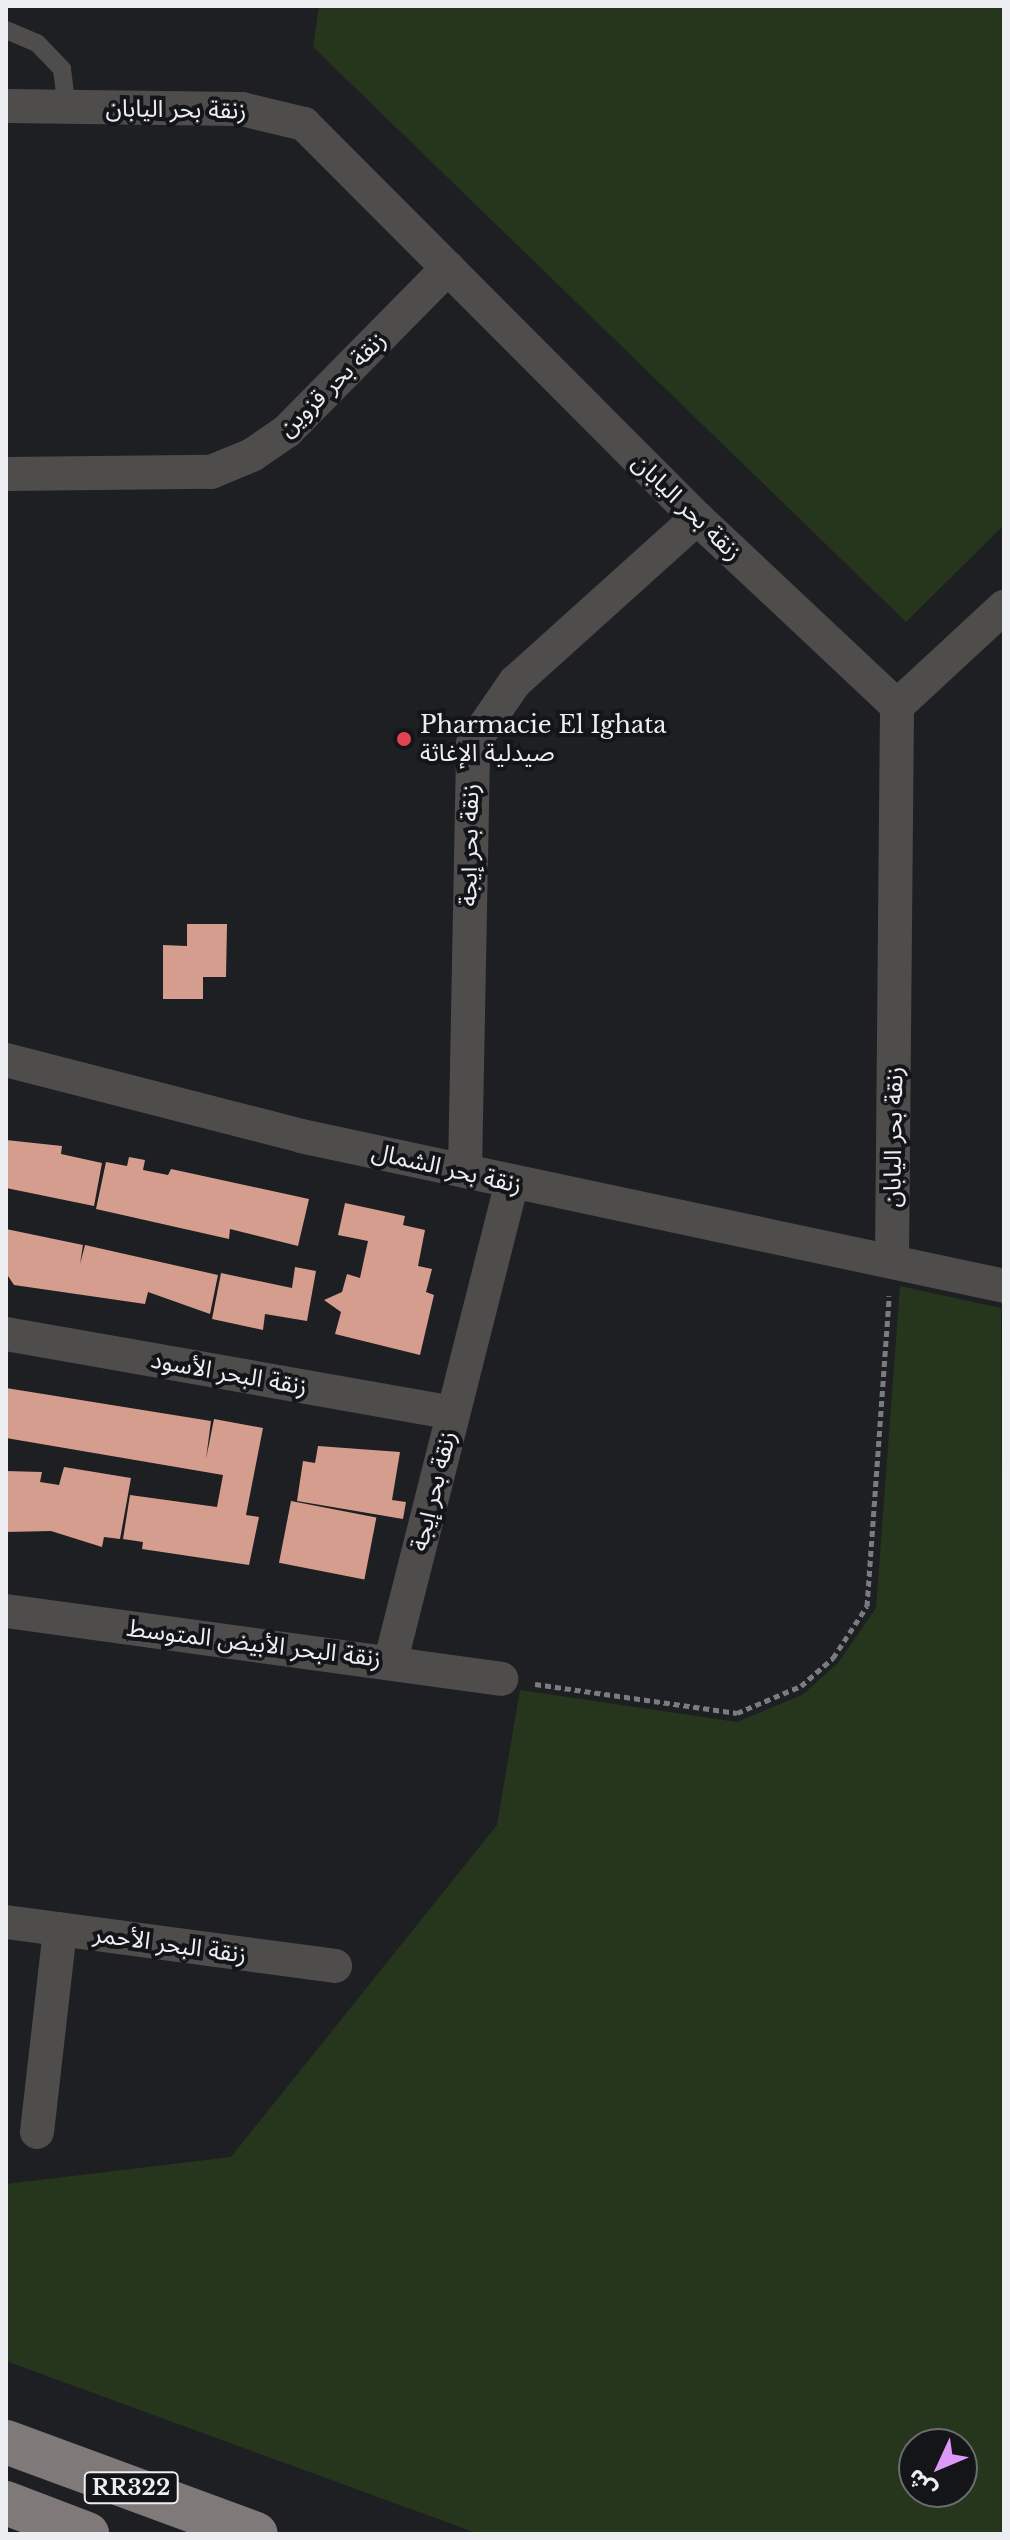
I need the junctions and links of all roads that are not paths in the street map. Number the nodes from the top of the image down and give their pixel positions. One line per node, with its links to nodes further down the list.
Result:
1 (6, 30): 3 (lane)
2 (6, 106): 3 (street, زنقة بحر اليابان)
3 (67, 107): 4 (street, زنقة بحر اليابان)
4 (448, 268): 5 (street, زنقة بحر قزوين); 6 (street, زنقة بحر اليابان)
5 (6, 474)
6 (697, 518): 8 (street, زنقة بحر اليابان); 10 (street, زنقة بحر إيجة)
7 (1004, 607): 8 (street)
8 (897, 706): 12 (street, زنقة بحر اليابان)
9 (6, 1060): 10 (street, زنقة بحر الشمال)
10 (465, 1171): 11 (street, زنقة بحر الشمال)
11 (512, 1183): 12 (street, زنقة بحر الشمال); 15 (street, زنقة بحر إيجة)
12 (892, 1259): 13 (street, زنقة بحر الشمال)
13 (1004, 1286)
14 (6, 1334): 15 (street, زنقة البحر الأسود)
15 (452, 1413): 17 (street, زنقة بحر إيجة)
16 (6, 1611): 17 (street, زنقة البحر الأبيض المتوسط)
17 (391, 1660): 18 (street, زنقة البحر الأبيض المتوسط)
18 (501, 1679)
19 (6, 1922): 20 (street, زنقة البحر الأحمر)
20 (60, 1929): 21 (street, زنقة البحر الأحمر); 22 (street)
21 (335, 1966)
22 (37, 2132)
23 (6, 2442): 26 (main road, RR322)
24 (6, 2503): 25 (main road, RR322)
25 (87, 2534)
26 (256, 2534)

